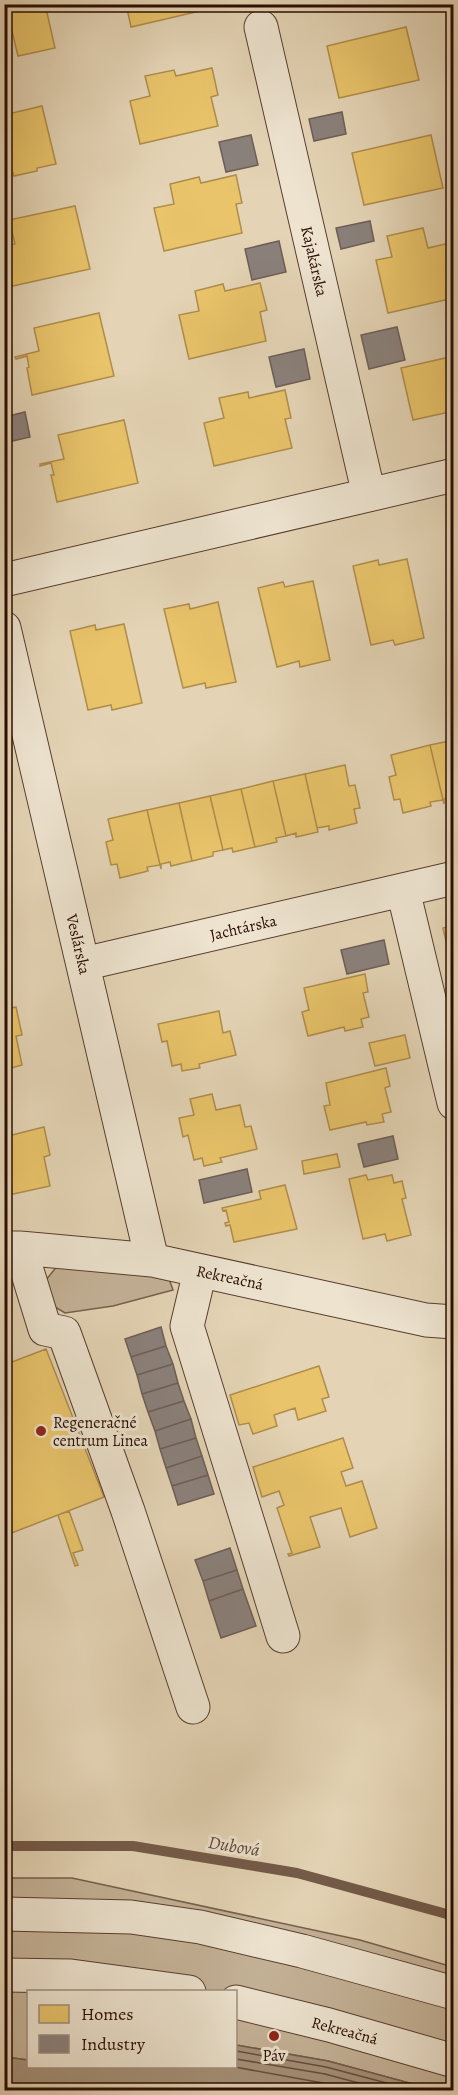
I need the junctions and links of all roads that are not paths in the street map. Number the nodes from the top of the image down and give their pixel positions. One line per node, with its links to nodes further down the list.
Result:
1 (261, 27): 3 (street, Kajakárska)
2 (453, 475): 3 (street)
3 (369, 495): 4 (street)
4 (4, 580)
5 (4, 628): 8 (street, Veslárska)
6 (453, 878): 7 (street, Jachtárska)
7 (403, 890): 8 (street, Jachtárska); 9 (street)
8 (83, 964): 11 (street, Veslárska)
9 (453, 1103)
10 (12, 1248): 11 (street, Rekreačná); 15 (street)
11 (152, 1260): 12 (street, Rekreačná)
12 (200, 1270): 13 (street, Rekreačná); 14 (street)
13 (453, 1322)
14 (283, 1636)
15 (193, 1707)
16 (4, 1914): 19 (street)
17 (4, 1975): 18 (street)
18 (174, 1990)
19 (453, 1993)
20 (237, 2002): 21 (street, Rekreačná)
21 (453, 2061)

